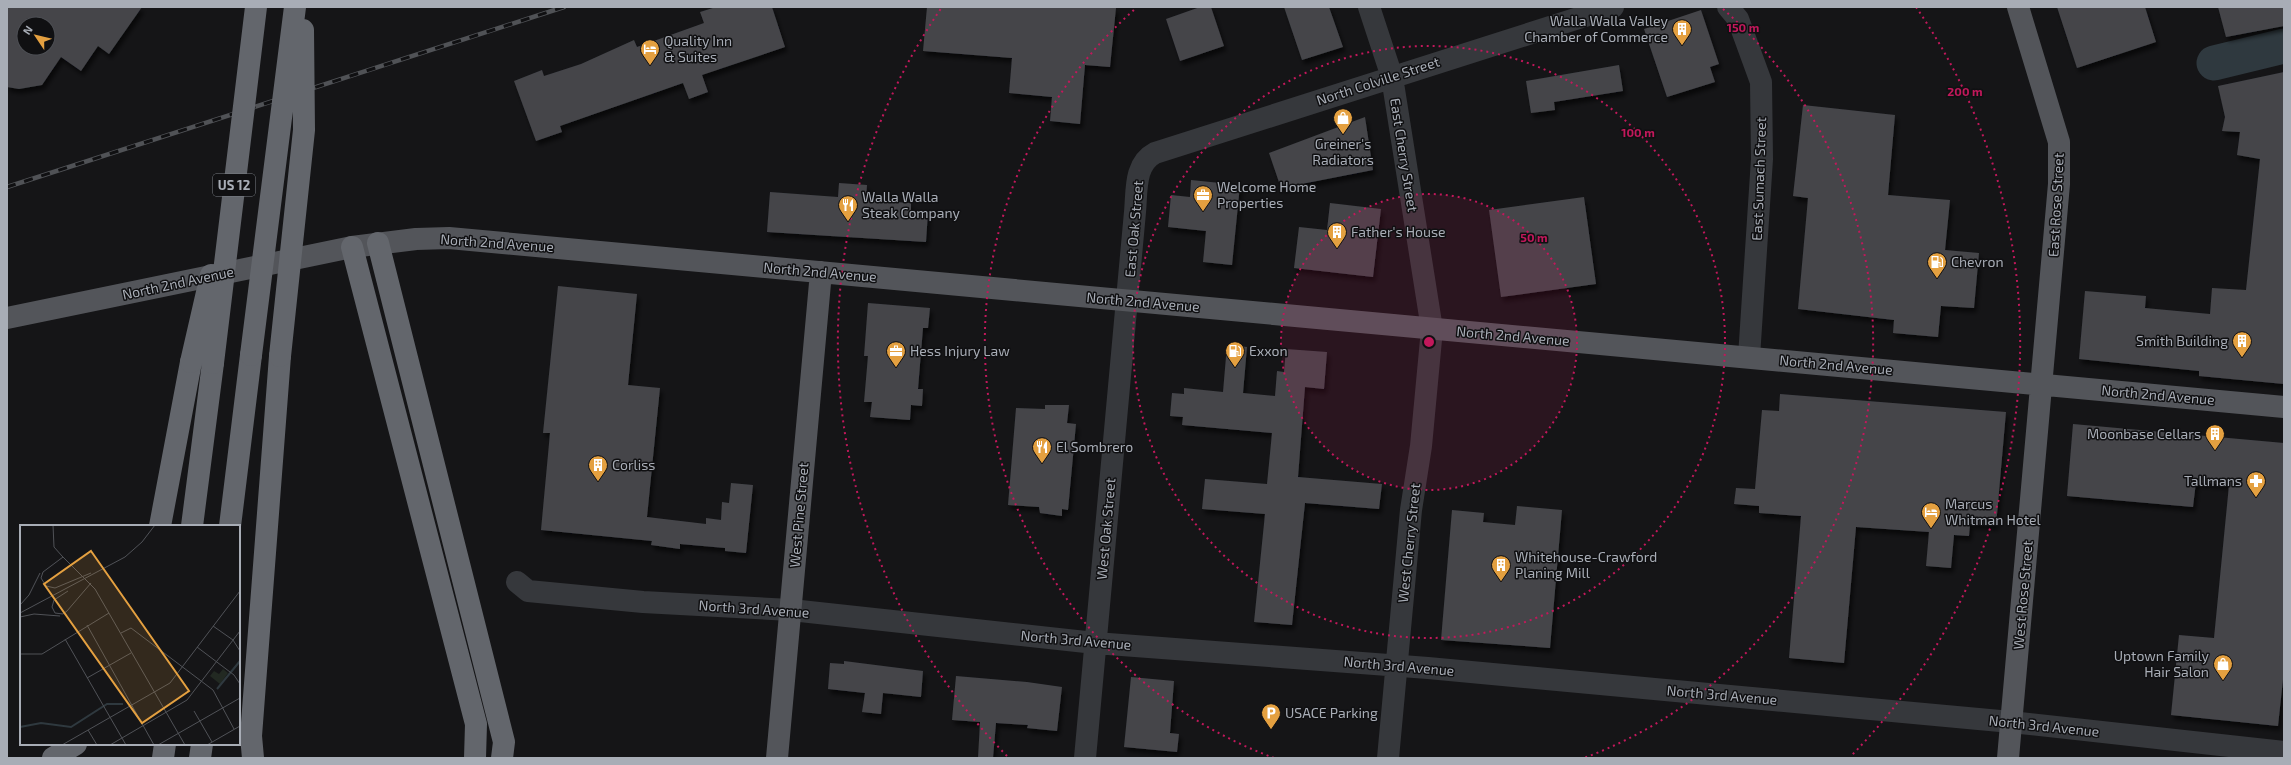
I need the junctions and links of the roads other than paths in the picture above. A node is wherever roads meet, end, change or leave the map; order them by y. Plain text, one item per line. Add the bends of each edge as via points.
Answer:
1 (256, 7) edge
2 (295, 7) edge
3 (303, 7) edge
4 (1369, 7) edge
5 (1613, 7) edge
6 (1728, 7) edge
7 (2018, 7) edge
8 (1392, 77) junction
9 (1145, 160) joint
10 (237, 167) junction
11 (378, 243) junction
12 (352, 247) junction
13 (821, 272) junction
14 (1127, 301) junction
15 (7, 318) edge
16 (1432, 329) junction
17 (1749, 357) junction
18 (2043, 384) junction
19 (2284, 407) edge
20 (160, 525) edge
21 (192, 525) edge
22 (230, 525) edge
23 (518, 582) dead end
24 (791, 610) junction
25 (1095, 643) junction
26 (1397, 666) junction
27 (2011, 722) junction
28 (74, 745) edge
29 (165, 745) edge
30 (202, 745) edge
31 (2284, 752) edge
32 (53, 758) edge
33 (163, 758) edge
34 (200, 758) edge
35 (252, 758) edge
36 (475, 758) edge
37 (502, 758) edge
38 (777, 758) edge
39 (1084, 758) edge
40 (1388, 758) edge
41 (2008, 758) edge

1 - 10 highway, US 12, bridge
2 - 22 highway, US 12, bridge
3 - 35 highway, bridge via 304,130 280,356 251,736
4 - 8 street, East Cherry Street
5 - 8 street, North Colville Street
6 - 17 street, East Sumach Street via 1738,19 1761,82 1762,159
7 - 18 main road, East Rose Street via 2059,142 2059,184
8 - 9 street, North Colville Street via 1155,153
8 - 16 street, East Cherry Street
9 - 14 street, East Oak Street via 1139,173
10 - 20 highway, bridge via 191,362
10 - 21 highway, US 12, bridge
11 - 12 main road, North 2nd Avenue
11 - 13 main road, North 2nd Avenue via 416,239 470,240
11 - 37 highway via 504,742
12 - 15 main road, North 2nd Avenue
12 - 36 highway via 476,724
13 - 14 main road, North 2nd Avenue
13 - 24 main road, West Pine Street
14 - 16 main road, North 2nd Avenue
14 - 25 street, West Oak Street
16 - 17 main road, North 2nd Avenue
16 - 26 street, West Cherry Street via 1421,446 1410,517
17 - 18 main road, North 2nd Avenue
18 - 19 main road, North 2nd Avenue
18 - 27 main road, West Rose Street
23 - 24 street, North 3rd Avenue via 528,591 643,602
24 - 25 street, North 3rd Avenue
24 - 38 main road, West Pine Street
25 - 26 street, North 3rd Avenue
25 - 39 street, West Oak Street
26 - 27 street, North 3rd Avenue
26 - 40 street, West Cherry Street
27 - 31 street, North 3rd Avenue
27 - 41 main road, West Rose Street
28 - 32 highway
29 - 33 highway
30 - 34 highway

